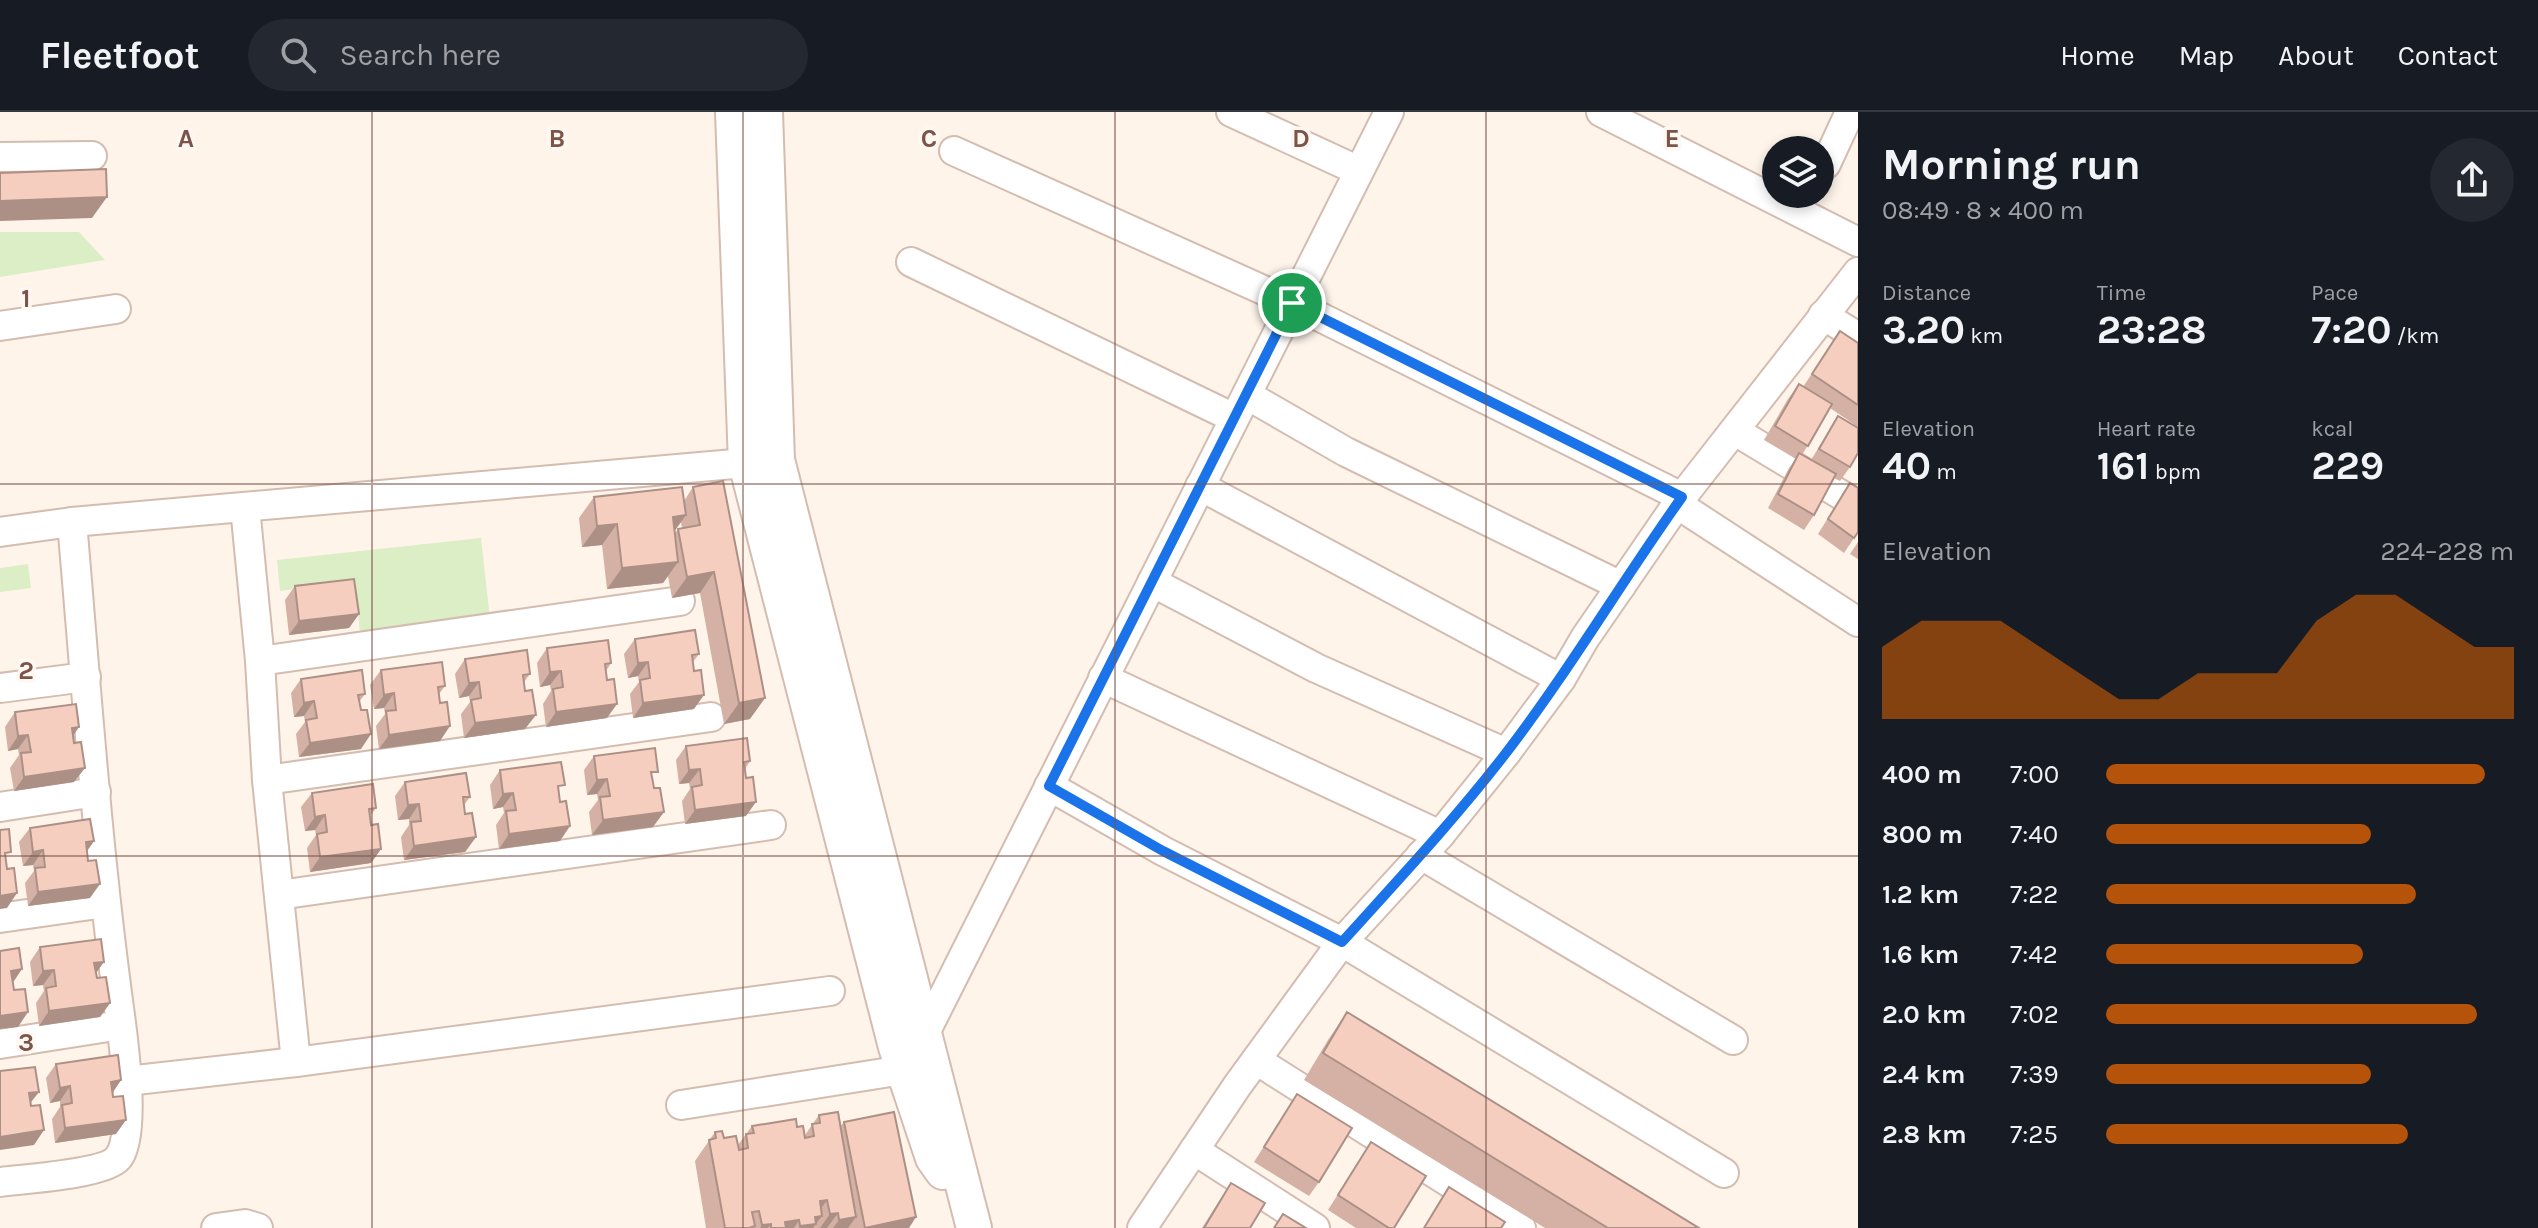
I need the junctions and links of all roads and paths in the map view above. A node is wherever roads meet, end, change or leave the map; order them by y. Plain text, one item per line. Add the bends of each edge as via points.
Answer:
1 (733, 112) edge
2 (765, 112) edge
3 (1231, 112) edge
4 (1389, 112) edge
5 (1601, 112) edge
6 (1850, 112) edge
7 (1834, 147) edge
8 (954, 151) dead end
9 (92, 156) dead end
10 (0, 157) edge
11 (1359, 171) junction
12 (1858, 242) edge
13 (911, 262) dead end
14 (1858, 272) edge
15 (1292, 303) junction
16 (116, 309) dead end
17 (1823, 315) junction
18 (0, 326) edge
19 (1858, 337) edge
20 (1240, 407) junction
21 (1735, 431) junction
22 (761, 462) junction
23 (1200, 486) junction
24 (1680, 500) junction
25 (1858, 505) edge
26 (245, 507) junction
27 (72, 522) junction
28 (0, 532) edge
29 (1152, 582) junction
30 (1621, 586) junction
31 (680, 601) dead end
32 (1858, 622) edge
33 (260, 661) junction
34 (86, 677) junction
35 (1103, 678) junction
36 (1561, 679) junction
37 (0, 688) edge
38 (711, 717) dead end
39 (1506, 753) junction
40 (267, 780) junction
41 (1049, 786) junction
42 (96, 792) junction
43 (0, 807) edge
44 (771, 825) dead end
45 (1430, 845) junction
46 (279, 895) junction
47 (105, 903) junction
48 (0, 918) edge
49 (1342, 942) junction
50 (830, 991) dead end
51 (121, 1025) junction
52 (925, 1033) junction
53 (1733, 1040) dead end
54 (0, 1044) edge
55 (1256, 1060) junction
56 (296, 1062) junction
57 (903, 1070) junction
58 (127, 1081) junction
59 (681, 1105) dead end
60 (1194, 1150) junction
61 (1724, 1173) dead end
62 (0, 1182) edge
63 (970, 1217) edge
64 (216, 1228) edge
65 (258, 1228) edge
66 (1142, 1228) edge
67 (1315, 1228) edge
68 (1521, 1228) edge

1 - 22 street
2 - 22 street
3 - 11 street
4 - 11 street
5 - 12 street
6 - 7 street
8 - 15 street
9 - 10 street
11 - 15 street
13 - 20 street
14 - 17 street
15 - 20 street
15 - 24 street
16 - 18 street
17 - 19 street
17 - 21 street
20 - 23 street
20 - 30 street via 1346,452
21 - 24 street
21 - 25 street
22 - 26 street
22 - 52 street
22 - 57 street
23 - 29 street
23 - 36 street
24 - 30 street
24 - 32 street
26 - 27 street
26 - 33 street
27 - 28 street
27 - 34 street
29 - 35 street
29 - 39 street via 1316,668
30 - 36 street
31 - 33 street
33 - 40 street
34 - 37 street
34 - 42 street
35 - 41 street
35 - 45 street
36 - 39 street
38 - 40 street
39 - 45 street
40 - 46 street
41 - 49 street
41 - 52 street
42 - 43 street
42 - 47 street
44 - 46 street
45 - 49 street
45 - 53 street
46 - 56 street
47 - 48 street
47 - 51 street
49 - 55 street
49 - 61 street
50 - 56 street
51 - 54 street
51 - 58 street
52 - 63 street
55 - 60 street
55 - 68 street
56 - 58 street
57 - 59 street
57 - 63 street via 933,1158
58 - 62 street via 125,1142 118,1159 79,1172
60 - 66 street
60 - 67 street
64 - 65 street

